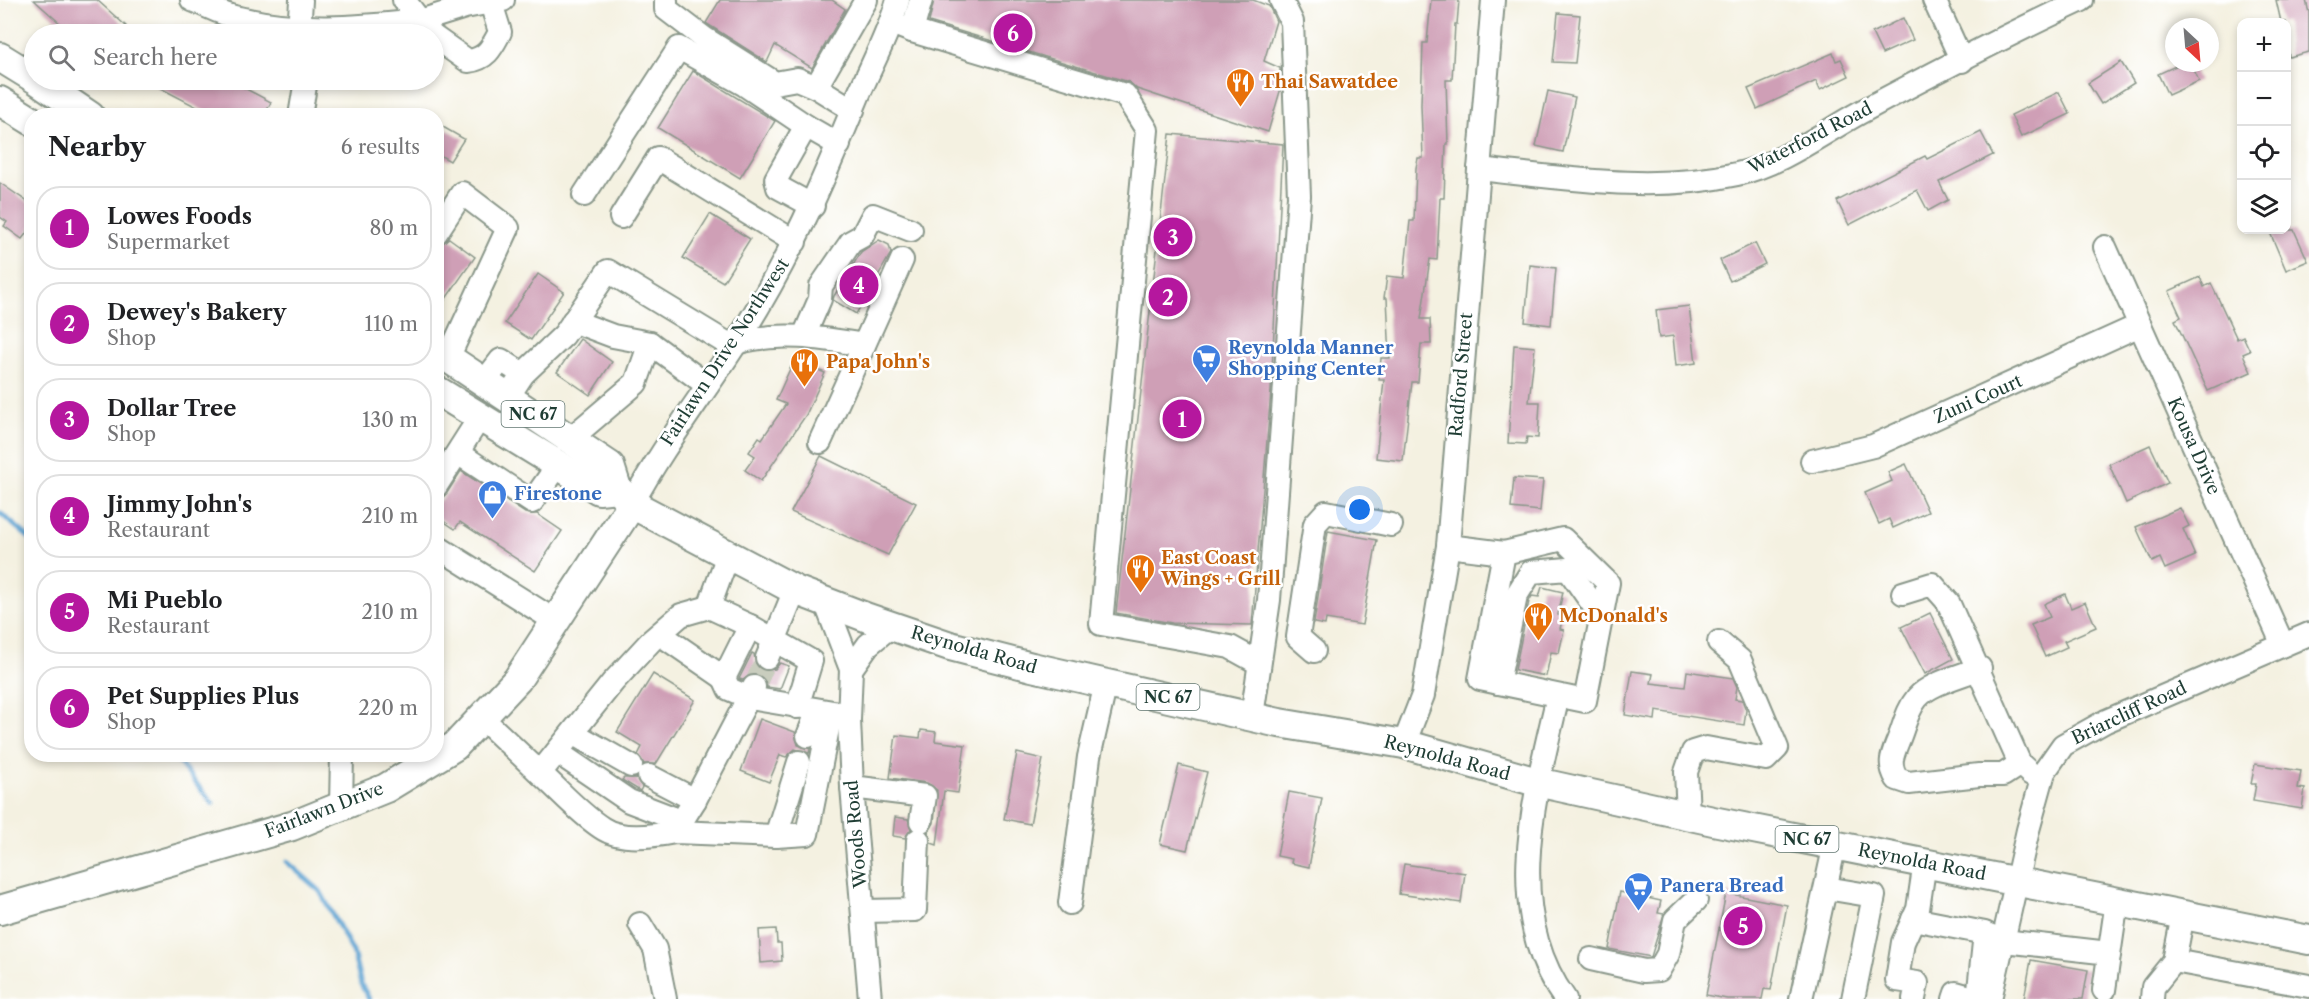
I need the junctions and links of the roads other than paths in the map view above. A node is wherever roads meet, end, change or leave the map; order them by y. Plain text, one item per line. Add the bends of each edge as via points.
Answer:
1 (192, 0) edge
2 (301, 0) edge
3 (404, 0) edge
4 (666, 0) edge
5 (867, 0) edge
6 (921, 0) edge
7 (1281, 0) edge
8 (1493, 0) edge
9 (1934, 0) edge
10 (2082, 0) edge
11 (497, 2) edge
12 (899, 16) edge
13 (266, 24) edge
14 (299, 24) edge
15 (423, 24) edge
16 (439, 24) edge
17 (444, 43) edge
18 (0, 57) edge
19 (1962, 61) junction
20 (24, 72) edge
21 (816, 87) junction
22 (52, 90) edge
23 (304, 90) edge
24 (0, 100) edge
25 (78, 108) edge
26 (301, 108) edge
27 (853, 110) junction
28 (24, 116) edge
29 (806, 126) junction
30 (839, 145) junction
31 (1479, 169) junction
32 (584, 195) dead end
33 (813, 206) junction
34 (621, 217) dead end
35 (444, 221) edge
36 (912, 230) dead end
37 (795, 242) junction
38 (2105, 247) dead end
39 (902, 260) dead end
40 (573, 321) junction
41 (2140, 325) junction
42 (804, 336) junction
43 (650, 343) junction
44 (735, 345) junction
45 (864, 345) junction
46 (444, 350) edge
47 (444, 355) edge
48 (484, 382) junction
49 (707, 385) junction
50 (516, 386) junction
51 (444, 399) edge
52 (480, 417) junction
53 (570, 439) junction
54 (820, 442) dead end
55 (458, 453) junction
56 (1812, 461) dead end
57 (558, 465) junction
58 (444, 474) edge
59 (625, 496) junction
60 (1391, 525) dead end
61 (1448, 546) junction
62 (444, 551) edge
63 (1504, 553) junction
64 (728, 555) junction
65 (795, 590) junction
66 (1903, 593) dead end
67 (825, 601) junction
68 (709, 607) junction
69 (1601, 616) junction
70 (557, 622) junction
71 (750, 626) junction
72 (891, 626) junction
73 (660, 634) junction
74 (2309, 634) edge
75 (1719, 642) dead end
76 (1306, 644) dead end
77 (2283, 645) junction
78 (771, 649) junction
79 (1259, 663) junction
80 (851, 669) junction
81 (1980, 669) junction
82 (724, 678) junction
83 (1106, 683) junction
84 (1498, 683) junction
85 (752, 693) junction
86 (1557, 696) junction
87 (824, 711) junction
88 (1252, 716) junction
89 (482, 718) junction
90 (573, 733) junction
91 (808, 736) dead end
92 (1404, 744) junction
93 (557, 752) junction
94 (444, 753) edge
95 (342, 762) edge
96 (429, 762) edge
97 (799, 762) dead end
98 (2020, 764) junction
99 (540, 772) junction
100 (1538, 782) junction
101 (2041, 783) junction
102 (852, 788) junction
103 (694, 800) junction
104 (341, 806) junction
105 (1688, 815) junction
106 (678, 826) junction
107 (776, 836) junction
108 (1834, 844) junction
109 (1925, 862) junction
110 (2016, 881) junction
111 (1826, 888) junction
112 (1696, 900) dead end
113 (2117, 901) junction
114 (1070, 903) dead end
115 (0, 910) edge
116 (863, 911) junction
117 (2183, 915) junction
118 (1913, 919) junction
119 (640, 924) dead end
120 (1994, 937) junction
121 (2309, 940) edge
122 (2109, 953) junction
123 (1591, 959) dead end
124 (2174, 961) junction
125 (2309, 986) edge
126 (2104, 990) dead end
127 (1915, 991) edge
128 (665, 999) edge
129 (870, 999) edge
130 (1565, 999) edge
131 (1801, 999) edge
132 (1853, 999) edge
133 (1954, 999) edge
134 (1978, 999) edge
135 (1990, 999) edge
136 (2152, 999) edge

1 - 13 street
2 - 14 street
3 - 15 street
4 - 21 street via 666,9 775,84 797,79
5 - 12 street
5 - 21 street
6 - 12 street, Fairlawn Drive Northwest
7 - 79 street via 1292,22 1299,196 1269,600
8 - 31 street, Radford Street
9 - 19 street
10 - 19 street, Waterford Road
11 - 16 street via 465,7
11 - 17 street via 500,32 490,52 468,61
12 - 27 street, Fairlawn Drive Northwest
12 - 79 street via 1125,95 1147,130 1101,624 1230,646
18 - 20 main road
19 - 31 street, Waterford Road via 1780,157 1739,174 1664,185
21 - 27 street
22 - 25 main road
23 - 26 street
24 - 28 main road
27 - 30 street, Fairlawn Drive Northwest
29 - 30 street
29 - 32 street via 745,85 679,48
29 - 33 street via 776,179 778,187
30 - 33 street, Fairlawn Drive Northwest
31 - 61 street, Radford Street
33 - 37 street, Fairlawn Drive Northwest
34 - 37 street via 658,158
35 - 46 street via 462,193 508,228
36 - 42 street via 873,215 862,236 851,242 821,286 820,299
37 - 44 street, Fairlawn Drive Northwest
38 - 41 street, Kousa Drive
39 - 45 street
40 - 43 street via 612,336
40 - 44 street via 608,271
40 - 50 street
41 - 56 street, Zuni Court via 1873,446
41 - 77 street, Kousa Drive
42 - 44 street via 760,336
42 - 45 street
43 - 49 street
43 - 53 street via 636,383
44 - 49 street, Fairlawn Drive Northwest
45 - 54 street
47 - 48 main road, NC 67
48 - 50 main road, NC 67
48 - 50 street via 501,360
49 - 59 street, Fairlawn Drive Northwest via 650,470
50 - 53 main road, NC 67
51 - 52 main road, Reynolda Road / NC 67
52 - 55 street
52 - 57 main road, Reynolda Road / NC 67
53 - 59 main road, NC 67 via 610,466
55 - 57 street via 532,502
55 - 58 street
57 - 59 main road, Reynolda Road / NC 67 via 599,490
59 - 64 main road, Reynolda Road / NC 67
59 - 70 main road, Fairlawn Drive
60 - 76 street via 1326,512 1315,524
61 - 63 street
61 - 92 street, Radford Street via 1423,695
62 - 70 street
63 - 69 street via 1563,539 1608,583
63 - 84 street via 1480,679
64 - 65 main road, Reynolda Road / NC 67
64 - 68 street
65 - 67 main road, Reynolda Road / NC 67
65 - 78 street
66 - 81 street via 1932,584 1948,602
67 - 72 main road, Reynolda Road / NC 67
67 - 80 street, Woods Road
68 - 71 street
68 - 73 street via 681,615
69 - 84 street via 1568,569 1532,572 1516,596
69 - 86 street via 1585,701
70 - 89 main road, Fairlawn Drive via 516,680
71 - 78 street
71 - 82 street
72 - 80 street via 868,645
72 - 83 main road, Reynolda Road / NC 67 via 950,646
73 - 82 street
73 - 90 street via 613,682
74 - 77 street, Briarcliff Road
75 - 105 street via 1740,660 1777,748 1766,759 1706,748 1693,752 1686,772
77 - 101 street, Briarcliff Road via 2081,733 2062,745
78 - 87 street via 811,661
79 - 88 street
80 - 87 street, Woods Road
81 - 98 street
81 - 98 street via 1918,697 1890,760 1891,770 1897,779 1909,783 2003,776
82 - 85 street via 729,689
83 - 88 main road, Reynolda Road / NC 67
83 - 114 street via 1089,756
84 - 86 street
85 - 87 street
85 - 103 street
86 - 100 street
87 - 91 street
87 - 102 street, Woods Road
87 - 107 street via 807,834
88 - 92 main road, Reynolda Road / NC 67
89 - 94 main road, Fairlawn Drive
89 - 99 street
90 - 93 street
90 - 103 street
92 - 100 main road, Reynolda Road / NC 67
93 - 99 street
93 - 106 street via 629,801
95 - 104 street
96 - 104 main road, Fairlawn Drive via 386,788
97 - 107 street
98 - 101 street
99 - 106 street via 603,829 620,835 660,835
100 - 105 main road, Reynolda Road / NC 67
100 - 130 street via 1528,856 1528,906 1541,958
101 - 110 street, Briarcliff Road
102 - 116 street, Woods Road
102 - 116 street via 925,796 919,830 915,910
103 - 106 street
104 - 115 main road, Fairlawn Drive via 292,826
105 - 108 main road, Reynolda Road / NC 67
106 - 107 street
108 - 109 main road, Reynolda Road / NC 67
108 - 111 street
109 - 110 main road, Reynolda Road / NC 67
109 - 118 street
110 - 113 main road, Reynolda Road / NC 67
110 - 120 street, Briarcliff Road
111 - 131 street
111 - 132 street via 1874,896
112 - 123 street via 1675,920 1668,954 1659,970 1644,971
113 - 117 main road, Reynolda Road / NC 67
113 - 122 street
116 - 129 street, Woods Road
117 - 121 main road, Reynolda Road / NC 67
117 - 124 street
118 - 120 street
118 - 127 street via 1903,942 1898,980
119 - 128 street via 655,949
120 - 122 street
120 - 134 street
120 - 135 street, Briarcliff Road
122 - 126 street
124 - 125 street
124 - 136 street via 2154,987
133 - 134 street via 1956,993

